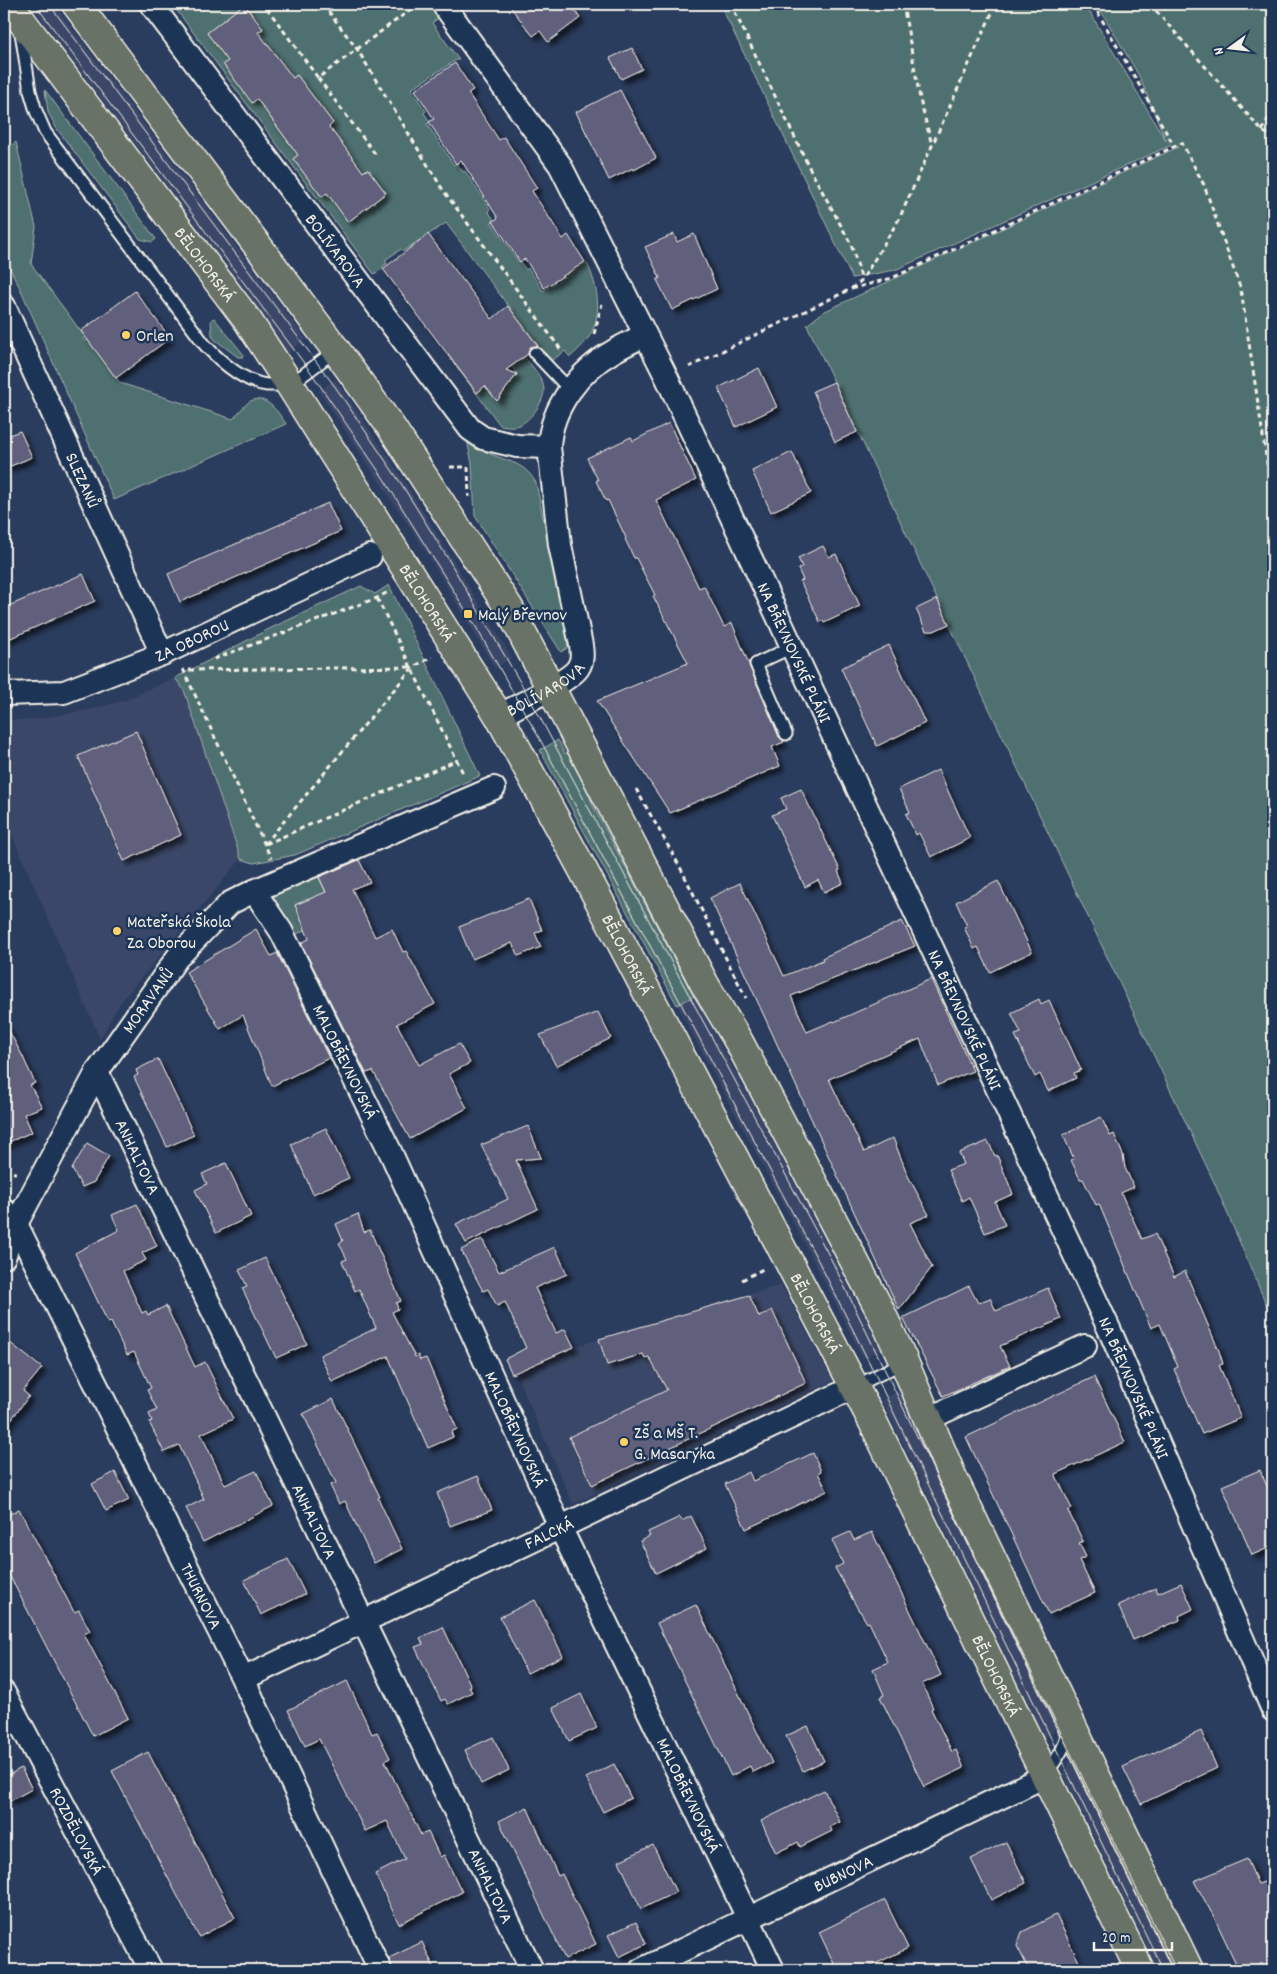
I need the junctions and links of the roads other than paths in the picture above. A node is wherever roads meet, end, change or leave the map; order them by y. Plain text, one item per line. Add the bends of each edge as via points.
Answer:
1 (76, 4) edge
2 (151, 4) edge
3 (443, 4) edge
4 (11, 6) edge
5 (4, 306) edge
6 (645, 335) junction
7 (336, 350) junction
8 (535, 353) dead end
9 (290, 385) junction
10 (570, 390) junction
11 (549, 447) junction
12 (370, 556) dead end
13 (792, 647) junction
14 (162, 654) junction
15 (550, 688) junction
16 (4, 694) edge
17 (499, 716) junction
18 (786, 734) dead end
19 (494, 788) dead end
20 (254, 891) junction
21 (97, 1072) junction
22 (10, 1217) edge
23 (4, 1257) edge
24 (1084, 1346) dead end
25 (904, 1362) junction
26 (854, 1386) junction
27 (928, 1419) junction
28 (560, 1527) junction
29 (363, 1621) junction
30 (243, 1679) junction
31 (4, 1693) edge
32 (1273, 1710) edge
33 (1064, 1711) junction
34 (1045, 1776) junction
35 (748, 1919) junction
36 (151, 1970) edge
37 (380, 1970) edge
38 (532, 1970) edge
39 (641, 1970) edge
40 (773, 1970) edge
41 (1140, 1970) edge
42 (1189, 1970) edge

1 - 7 main road
2 - 11 street, BOLÍVAROVA via 470,429 483,438 517,446
3 - 6 street via 560,165
4 - 9 main road, BĚLOHORSKÁ via 248,321
4 - 9 lane via 22,34 26,74 36,111 55,146 205,346 243,377 258,383
5 - 14 street, SLEZANŮ
6 - 10 street, BOLÍVAROVA via 612,352
6 - 13 street, NA BŘEVNOVSKÉ PLÁNI
7 - 9 lane
7 - 15 main road via 391,427 509,608
8 - 10 lane
9 - 17 main road, BĚLOHORSKÁ
10 - 11 street, BOLÍVAROVA via 553,420
11 - 15 street, BOLÍVAROVA via 560,545 582,655 575,672
12 - 14 street, ZA OBOROU
13 - 18 lane via 756,664
13 - 32 street, NA BŘEVNOVSKÉ PLÁNI via 1110,1331
14 - 16 street, ZA OBOROU via 64,692
15 - 17 street, BOLÍVAROVA
15 - 25 main road via 848,1248
17 - 26 main road, BĚLOHORSKÁ
19 - 20 street, MORAVANŮ
20 - 21 street, MORAVANŮ via 230,903 176,958
20 - 28 street, MALOBŘEVNOVSKÁ via 280,931 394,1159
21 - 22 street, MORAVANŮ
21 - 29 street, ANHALTOVA
22 - 23 street, MORAVANŮ
22 - 30 street, THURNOVA
24 - 27 street
25 - 26 lane
25 - 27 main road
26 - 28 street, FALCKÁ
26 - 34 main road, BĚLOHORSKÁ
27 - 33 main road
28 - 29 street, FALCKÁ
28 - 35 street, MALOBŘEVNOVSKÁ
29 - 30 street, FALCKÁ
29 - 38 street, ANHALTOVA
30 - 37 street, THURNOVA
31 - 36 street, ROZDĚLOVSKÁ
33 - 34 lane via 1068,1731 1066,1742
33 - 42 main road
34 - 35 street, BUBNOVA
34 - 41 main road, BĚLOHORSKÁ
35 - 39 street, BUBNOVA
35 - 40 street, MALOBŘEVNOVSKÁ

